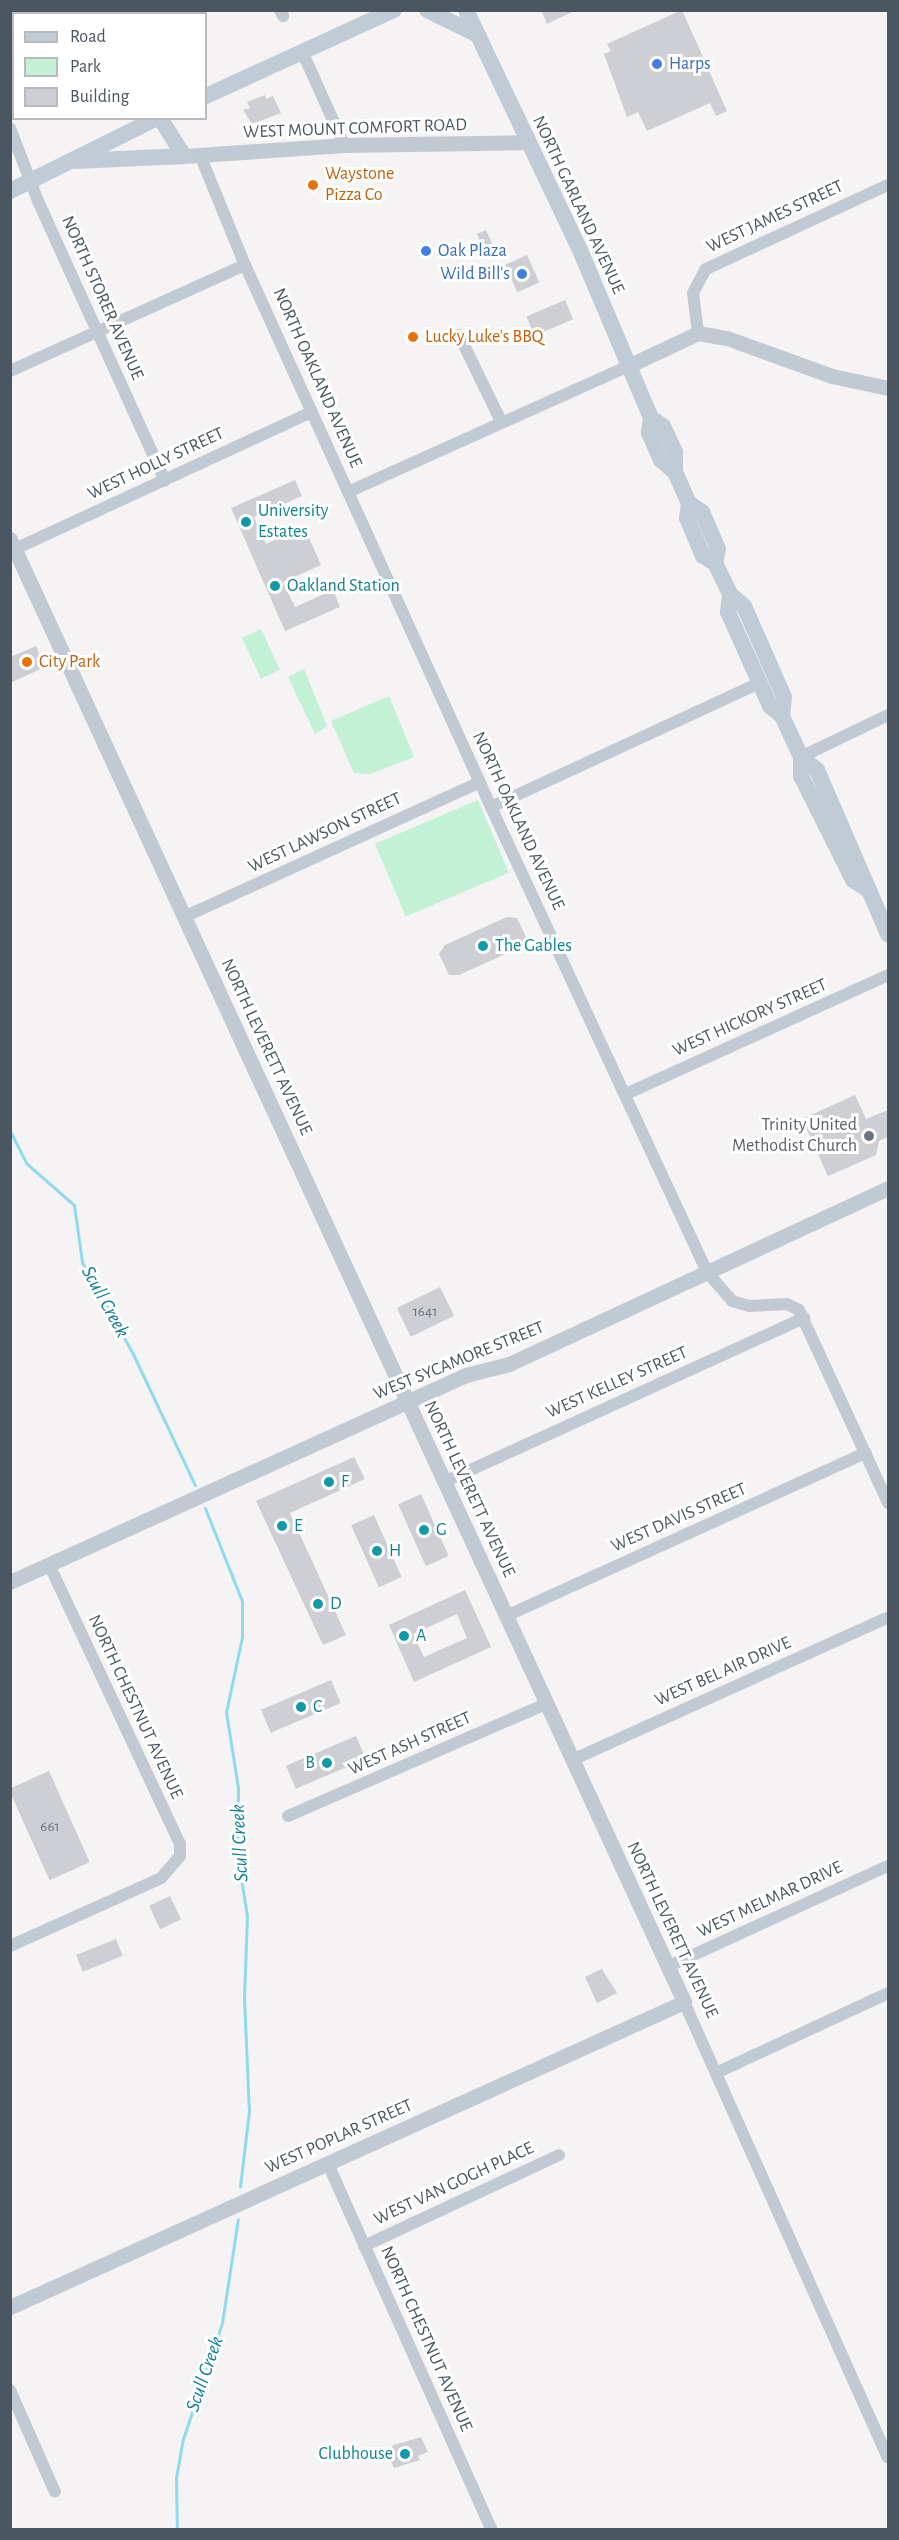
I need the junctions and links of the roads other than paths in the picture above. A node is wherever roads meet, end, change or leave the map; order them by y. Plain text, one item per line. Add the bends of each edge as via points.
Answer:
1 (427, 10) edge
2 (466, 10) edge
3 (393, 11) edge
4 (478, 35) junction
5 (302, 51) junction
6 (207, 96) edge
7 (155, 120) edge
8 (160, 120) edge
9 (10, 128) edge
10 (528, 142) junction
11 (344, 145) junction
12 (192, 156) junction
13 (71, 161) junction
14 (32, 181) junction
15 (888, 185) edge
16 (10, 191) edge
17 (245, 265) junction
18 (98, 331) junction
19 (698, 333) junction
20 (459, 335) dead end
21 (628, 366) junction
22 (10, 370) edge
23 (888, 388) edge
24 (312, 412) junction
25 (501, 421) junction
26 (165, 481) junction
27 (348, 492) junction
28 (13, 544) edge
29 (730, 594) junction
30 (759, 683) junction
31 (888, 715) edge
32 (782, 716) junction
33 (801, 757) junction
34 (480, 782) junction
35 (491, 807) junction
36 (184, 917) junction
37 (887, 929) edge
38 (888, 975) edge
39 (626, 1094) junction
40 (888, 1188) edge
41 (707, 1272) junction
42 (804, 1318) junction
43 (407, 1402) junction
44 (866, 1453) junction
45 (444, 1482) junction
46 (888, 1503) edge
47 (49, 1564) junction
48 (10, 1582) edge
49 (506, 1616) junction
50 (888, 1617) edge
51 (546, 1704) junction
52 (572, 1760) junction
53 (288, 1816) dead end
54 (888, 1866) edge
55 (10, 1946) edge
56 (667, 1967) junction
57 (888, 1993) edge
58 (684, 2002) junction
59 (716, 2073) junction
60 (559, 2155) dead end
61 (328, 2164) junction
62 (364, 2246) junction
63 (10, 2307) edge
64 (10, 2390) edge
65 (888, 2457) edge
66 (55, 2492) dead end
67 (492, 2529) edge

1 - 4 main road
2 - 4 main road, NORTH GARLAND AVENUE
3 - 5 main road
4 - 10 main road, NORTH GARLAND AVENUE
5 - 6 main road
5 - 11 street
7 - 13 main road
8 - 12 main road via 170,141
9 - 14 street, NORTH STORER AVENUE
10 - 11 street, WEST MOUNT COMFORT ROAD
10 - 21 main road, NORTH GARLAND AVENUE
11 - 12 street, WEST MOUNT COMFORT ROAD
12 - 13 main road
12 - 17 street, NORTH OAKLAND AVENUE
13 - 14 main road
14 - 16 main road
14 - 18 street, NORTH STORER AVENUE
15 - 19 street, WEST JAMES STREET via 706,269 693,293
17 - 18 street
17 - 24 street, NORTH OAKLAND AVENUE
18 - 22 street
18 - 26 street, NORTH STORER AVENUE
19 - 21 street
19 - 23 street via 727,339 832,376
20 - 25 street
21 - 25 street
21 - 29 main road, NORTH GARLAND AVENUE via 651,418 649,433 661,460 675,472 689,503 702,512 718,549 715,563
24 - 26 street, WEST HOLLY STREET
24 - 27 street, NORTH OAKLAND AVENUE
25 - 27 street
26 - 28 street, WEST HOLLY STREET
27 - 34 street, NORTH OAKLAND AVENUE
28 - 36 street, NORTH LEVERETT AVENUE
29 - 30 main road, NORTH GARLAND AVENUE via 728,612
29 - 32 main road, NORTH GARLAND AVENUE via 744,606 784,697
30 - 32 main road, NORTH GARLAND AVENUE via 770,706
30 - 35 street
31 - 33 street
32 - 33 main road, NORTH GARLAND AVENUE
33 - 37 main road, NORTH GARLAND AVENUE via 817,770 866,873 867,889
34 - 35 street, NORTH OAKLAND AVENUE
34 - 36 street, WEST LAWSON STREET
35 - 39 street, NORTH OAKLAND AVENUE
36 - 43 street, NORTH LEVERETT AVENUE
38 - 39 street, WEST HICKORY STREET
39 - 41 street, NORTH OAKLAND AVENUE
40 - 41 street, WEST SYCAMORE STREET
41 - 42 street, NORTH OAKLAND AVENUE via 732,1301 749,1306 787,1304
41 - 43 street, WEST SYCAMORE STREET via 509,1364 466,1375
42 - 44 street
42 - 45 street, WEST KELLEY STREET
43 - 45 street, NORTH LEVERETT AVENUE
43 - 47 street, WEST SYCAMORE STREET
44 - 46 street
44 - 49 street, WEST DAVIS STREET
45 - 49 street, NORTH LEVERETT AVENUE
47 - 48 street, WEST SYCAMORE STREET
47 - 55 street, NORTH CHESTNUT AVENUE via 180,1844 175,1866 160,1878
49 - 51 street, NORTH LEVERETT AVENUE
50 - 52 street, WEST BEL AIR DRIVE
51 - 52 street, NORTH LEVERETT AVENUE
51 - 53 street, WEST ASH STREET
52 - 56 street, NORTH LEVERETT AVENUE
54 - 56 street, WEST MELMAR DRIVE
56 - 58 street, NORTH LEVERETT AVENUE
57 - 59 street
58 - 59 street, NORTH LEVERETT AVENUE
58 - 61 street, WEST POPLAR STREET
59 - 65 street, NORTH LEVERETT AVENUE
60 - 62 street, WEST VAN GOGH PLACE
61 - 62 street, NORTH CHESTNUT AVENUE
61 - 63 street, WEST POPLAR STREET
62 - 67 street, NORTH CHESTNUT AVENUE
64 - 66 street

